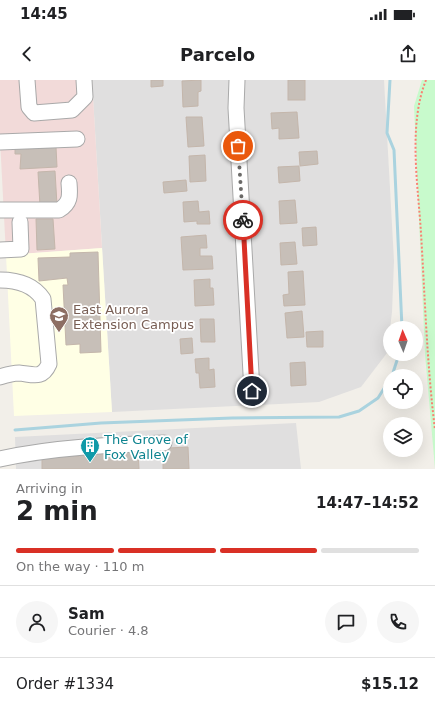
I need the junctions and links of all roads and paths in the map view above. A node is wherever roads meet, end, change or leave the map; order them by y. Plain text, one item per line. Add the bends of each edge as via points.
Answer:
1 (27, 80) edge
2 (84, 80) edge
3 (237, 80) edge
4 (426, 80) edge
5 (77, 139) dead end
6 (0, 142) edge
7 (70, 183) dead end
8 (0, 210) edge
9 (20, 222) dead end
10 (0, 250) edge
11 (0, 280) edge
12 (0, 377) edge
13 (252, 391) dead end
14 (435, 430) edge
15 (164, 443) dead end
16 (0, 459) edge

1 - 2 street via 29,107 34,113 72,110 85,97
3 - 13 street via 236,108
4 - 14 path via 417,109 416,150 429,383
5 - 6 street
7 - 8 street via 70,200 59,210
9 - 10 street via 21,249
11 - 12 street via 30,286 43,299 49,364 45,372 40,374 18,373
15 - 16 street via 67,448

